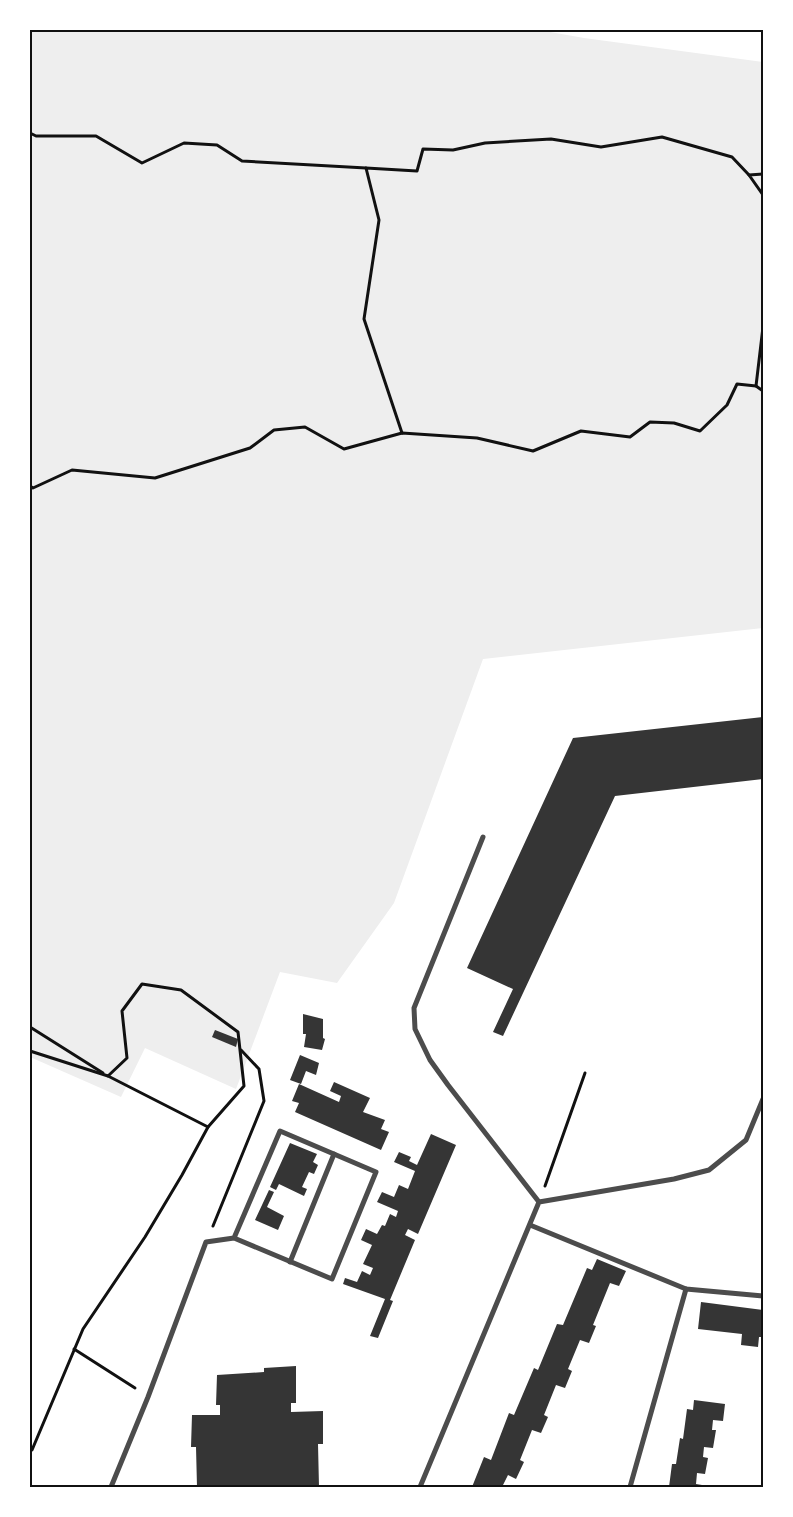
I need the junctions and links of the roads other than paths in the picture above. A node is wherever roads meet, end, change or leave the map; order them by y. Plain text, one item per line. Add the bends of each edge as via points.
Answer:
1 (483, 837) dead end
2 (763, 1099) edge
3 (334, 1154) junction
4 (539, 1202) junction
5 (530, 1225) junction
6 (234, 1238) junction
7 (290, 1262) junction
8 (686, 1289) junction
9 (763, 1296) edge
10 (112, 1487) edge
11 (420, 1487) edge
12 (630, 1487) edge

1 - 4 street via 414,1008 415,1029 430,1060 448,1086
2 - 4 street via 746,1140 708,1170 674,1179
3 - 6 street via 280,1131
3 - 7 street
3 - 7 street via 376,1172 332,1279
4 - 5 street
5 - 8 street
5 - 11 street
6 - 7 street
6 - 10 street via 206,1242
8 - 9 street
8 - 12 street

